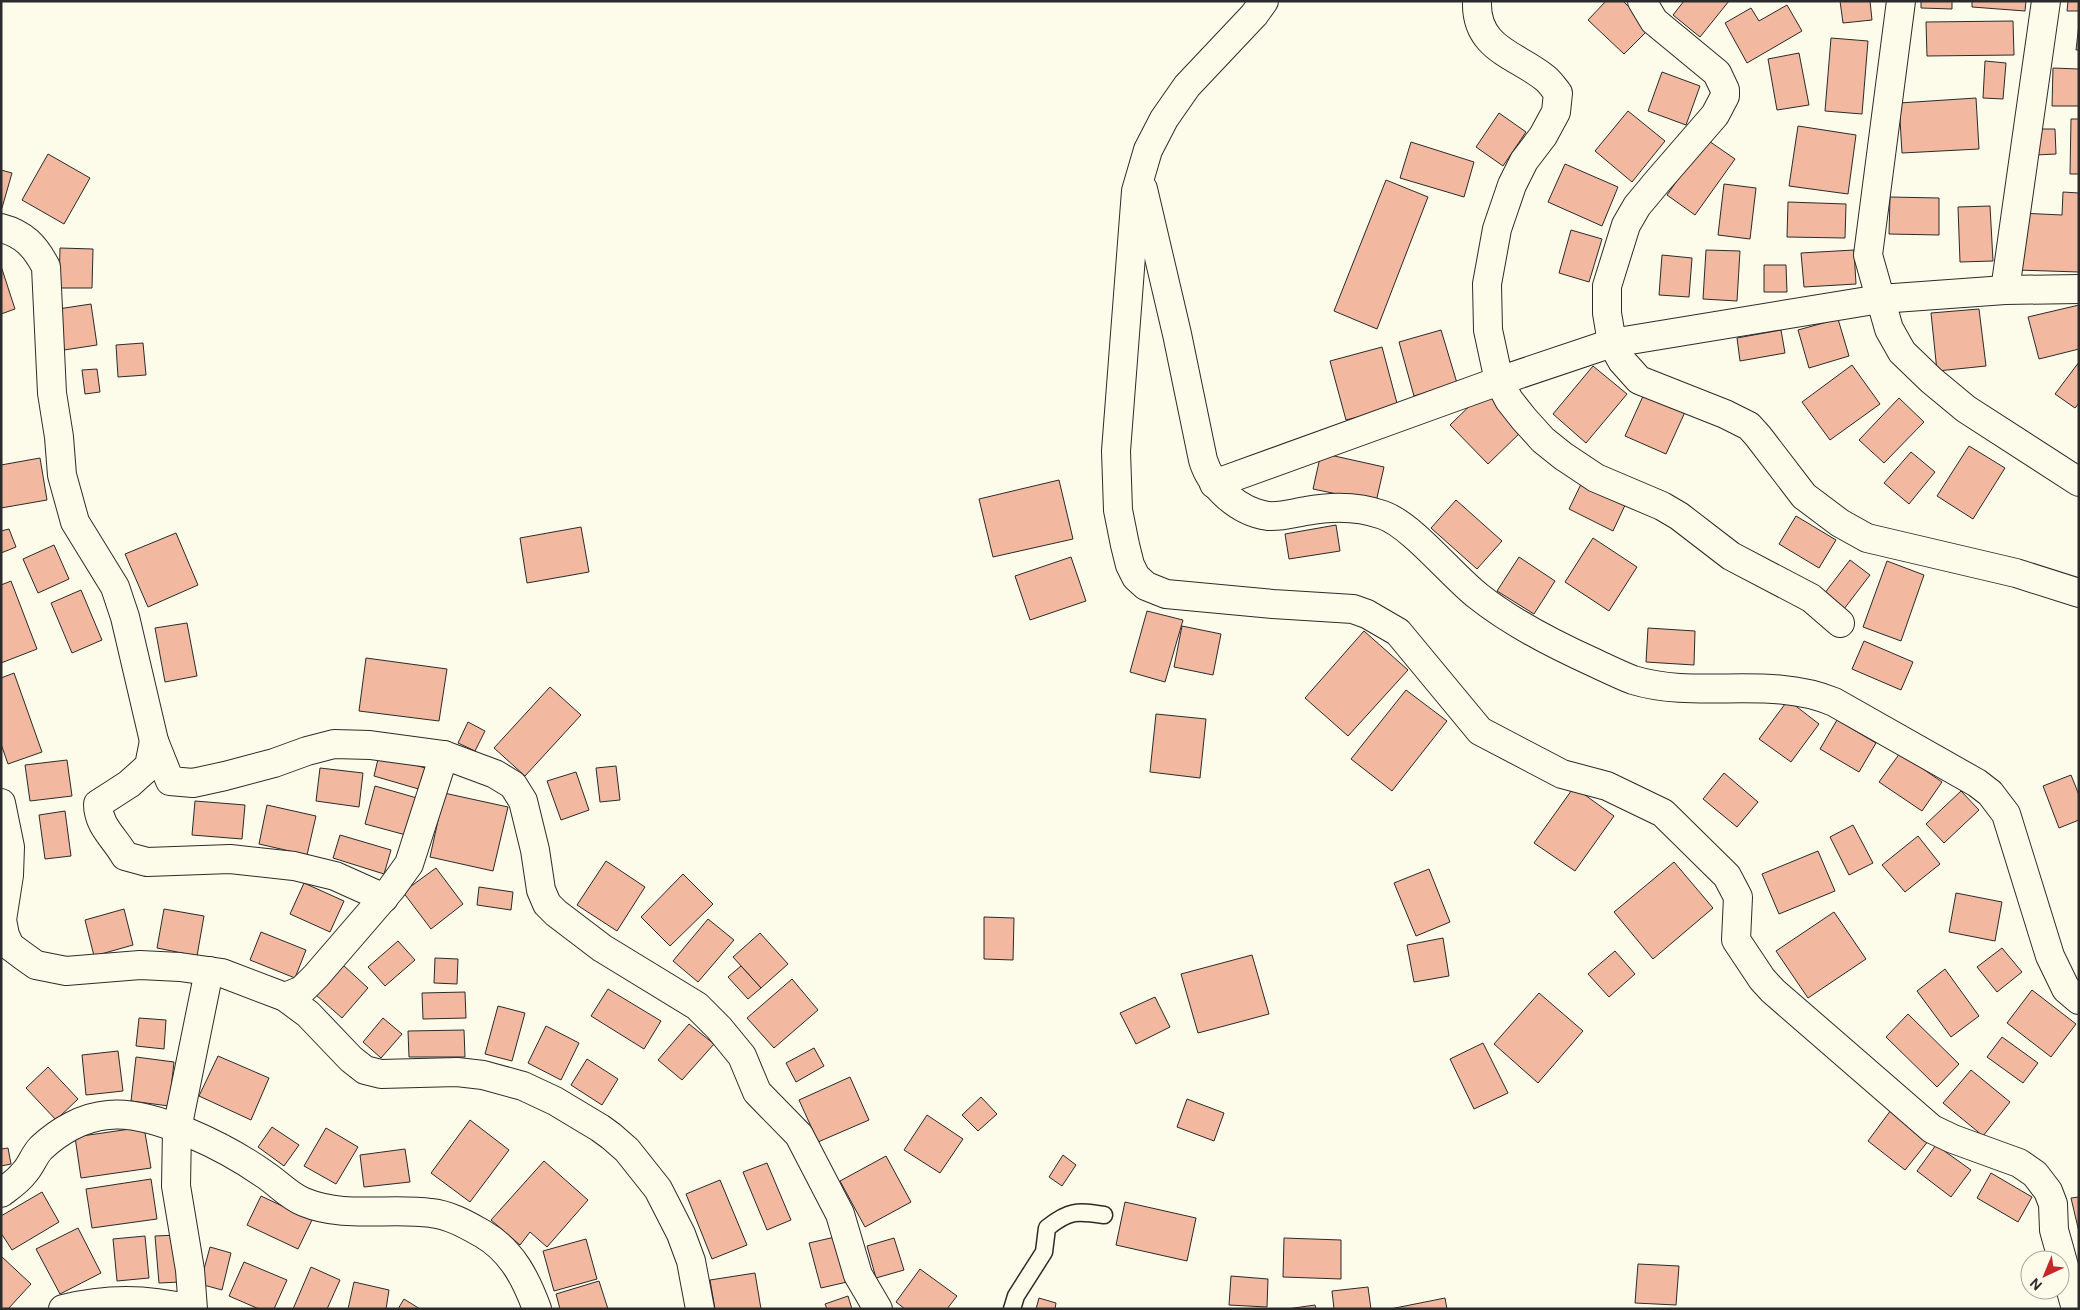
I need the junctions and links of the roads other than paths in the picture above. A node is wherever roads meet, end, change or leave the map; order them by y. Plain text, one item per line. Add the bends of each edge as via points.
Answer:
1 (1264, 1) edge
2 (1477, 1) edge
3 (1642, 1) edge
4 (1900, 1) edge
5 (2046, 1) edge
6 (1140, 177) junction
7 (1, 228) edge
8 (2079, 289) edge
9 (2005, 290) junction
10 (1880, 299) junction
11 (1612, 343) junction
12 (1499, 381) junction
13 (2079, 482) edge
14 (1214, 484) junction
15 (2079, 593) edge
16 (1840, 623) dead end
17 (154, 741) junction
18 (444, 755) junction
19 (1, 803) edge
20 (384, 898) junction
21 (209, 971) junction
22 (285, 997) junction
23 (2079, 1000) edge
24 (177, 1129) junction
25 (1, 1193) edge
26 (1104, 1215) dead end
27 (63, 1308) edge
28 (191, 1309) edge
29 (537, 1309) edge
30 (700, 1309) edge
31 (878, 1309) edge
32 (1012, 1309) edge
33 (2076, 1309) edge

1 - 6 street via 1187,86 1152,142
2 - 12 street via 1485,34 1502,52 1546,79 1558,93 1556,112 1520,169 1497,229 1487,284 1488,330
3 - 11 street via 1654,21 1718,73 1726,90 1715,115 1656,182 1626,225 1607,286
4 - 10 street via 1868,255
5 - 9 street
6 - 14 street via 1203,460
6 - 33 street via 1132,224 1116,452 1118,510 1130,566 1136,577 1166,594 1354,609 1367,614 1398,632 1480,731 1562,774 1606,786 1663,813 1727,876 1734,887 1738,898 1736,940 1774,991 1932,1128 2019,1163 2035,1174 2053,1204 2054,1230
7 - 17 street via 22,235 37,250 46,267 52,393 62,475 75,522 115,587
8 - 9 street
9 - 10 street
10 - 11 street
10 - 13 street via 1889,329 1902,352 1931,380 1966,409
11 - 12 street
11 - 15 street via 1622,361 1639,380 1749,426 1804,496 1867,538 2016,573
12 - 14 street
12 - 16 street via 1524,419 1563,456 1596,478 1679,516 1731,556 1811,598
14 - 23 street via 1241,505 1267,516 1334,507 1355,508 1386,516 1507,617 1585,659 1656,686 1782,689 1819,695 1977,783 1990,793 2006,814 2050,956 2066,989
17 - 18 street via 170,781 193,783 334,744 370,745
17 - 20 street via 148,766 129,784 98,804 103,826 125,856 147,862 230,858 294,866 335,876
18 - 20 street via 409,864
18 - 31 street via 495,774 513,785 522,801 541,890 547,904 602,948 697,1006 742,1056 757,1092 799,1135 840,1214 858,1275
19 - 21 street via 10,848 2,920 5,935 16,951 36,965 53,970 140,966
20 - 22 street via 302,990
21 - 22 street
21 - 24 street
22 - 30 street via 308,1014 350,1059 365,1070 381,1074 457,1072 504,1079 555,1101 600,1128 627,1150 658,1189 691,1261
24 - 25 street via 154,1120 122,1114 82,1120 41,1149 24,1174
24 - 28 street via 176,1186 190,1270
24 - 29 street via 222,1150 264,1174 286,1192 324,1210 408,1210 456,1219 486,1235 512,1258 526,1279
26 - 32 lane via 1081,1212 1062,1216 1047,1228 1044,1252 1016,1296
27 - 28 street via 96,1301 126,1300

